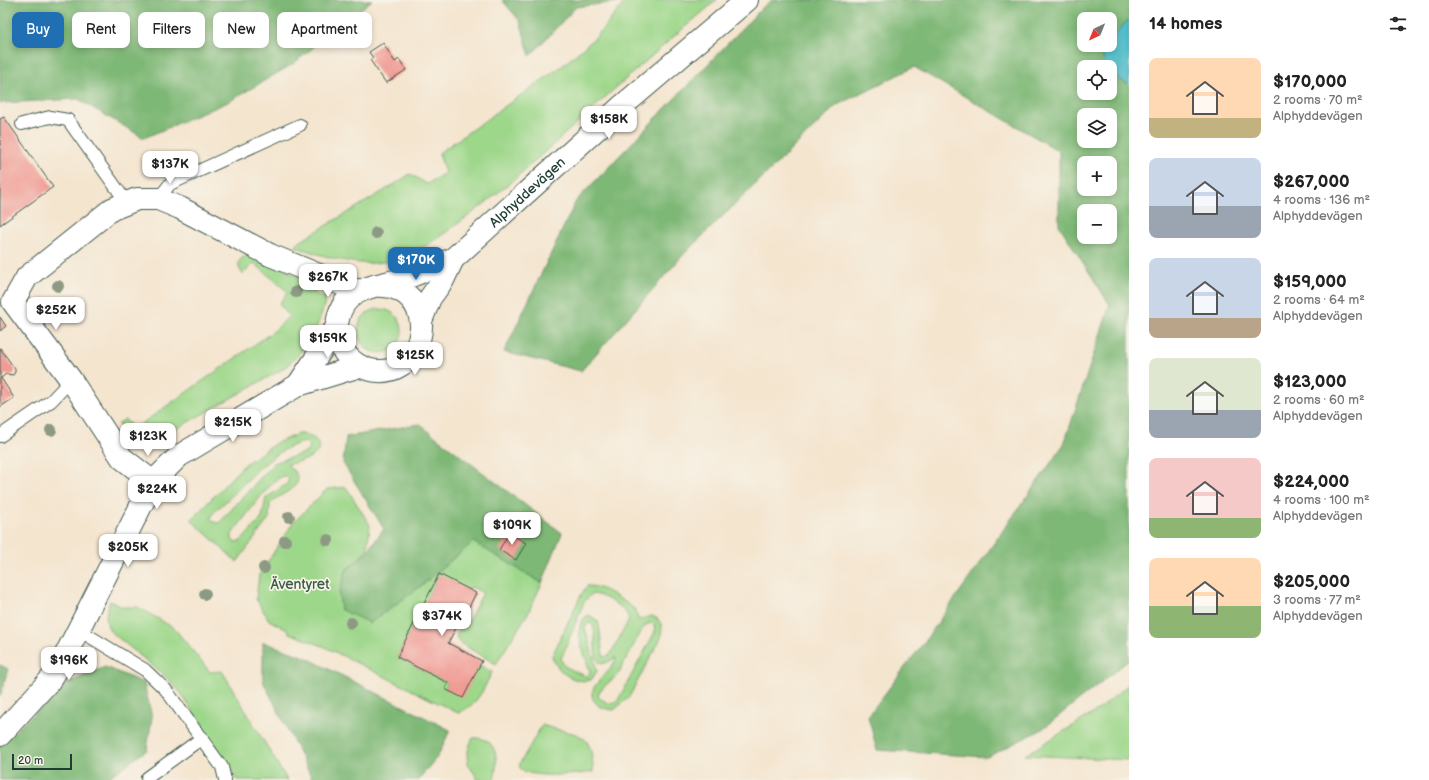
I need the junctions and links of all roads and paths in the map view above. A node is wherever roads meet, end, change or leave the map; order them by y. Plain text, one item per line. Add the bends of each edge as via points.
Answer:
1 (746, 0) edge
2 (22, 124) dead end
3 (300, 125) dead end
4 (158, 199) junction
5 (127, 203) junction
6 (454, 259) junction
7 (367, 288) junction
8 (6, 304) edge
9 (421, 321) junction
10 (336, 328) junction
11 (360, 366) junction
12 (71, 380) junction
13 (298, 384) junction
14 (0, 436) edge
15 (153, 482) junction
16 (78, 630) junction
17 (0, 735) edge
18 (202, 738) junction
19 (147, 778) dead end
20 (225, 780) edge

1 - 6 street, Alphyddevägen via 621,107
2 - 5 lane via 50,117 68,120
3 - 4 lane via 170,184
4 - 5 street via 137,199
4 - 7 street via 201,218 270,255
5 - 8 street via 112,209 27,278
6 - 7 street, Alphyddevägen via 411,276
6 - 9 street, Alphyddevägen via 430,298
7 - 9 street via 391,287 405,294 416,306
7 - 10 street via 347,300 339,313
8 - 12 street
9 - 11 street via 421,337 415,351 404,363 390,370 375,371
10 - 11 street via 342,350 350,360
10 - 13 street
11 - 13 street
12 - 14 lane via 51,401
12 - 15 street via 122,458
13 - 15 street via 179,456
15 - 16 street
16 - 17 street via 51,679
16 - 18 lane via 145,670 166,690
18 - 19 lane
18 - 20 lane via 222,767

